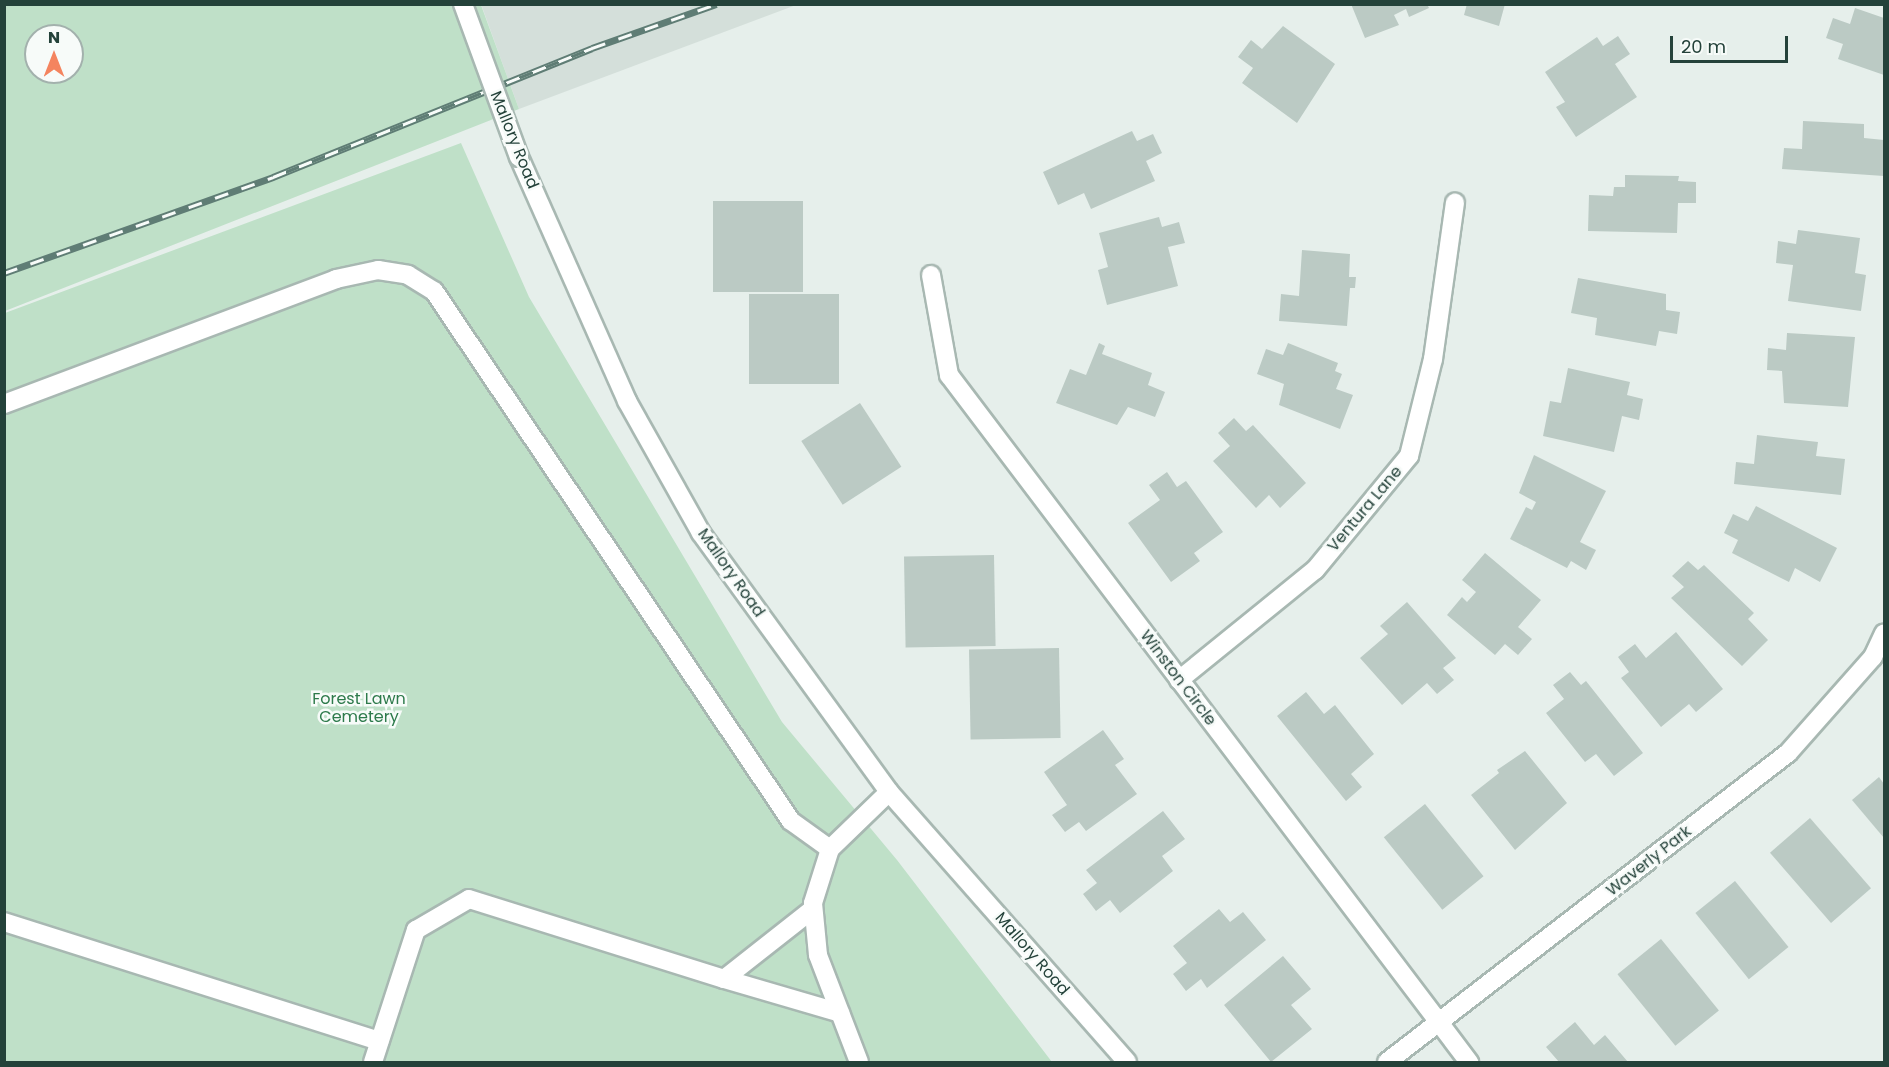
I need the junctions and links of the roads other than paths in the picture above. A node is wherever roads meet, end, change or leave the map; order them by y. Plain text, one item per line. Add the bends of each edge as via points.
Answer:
1 (463, 4) edge
2 (1455, 203) dead end
3 (931, 275) dead end
4 (4, 404) edge
5 (1884, 633) edge
6 (1179, 680) junction
7 (889, 792) junction
8 (830, 849) junction
9 (813, 909) junction
10 (4, 922) edge
11 (724, 979) junction
12 (840, 1013) junction
13 (1438, 1023) junction
14 (380, 1041) junction
15 (373, 1062) edge
16 (859, 1062) edge
17 (1127, 1062) edge
18 (1387, 1062) edge
19 (1469, 1062) edge

1 - 7 street, Mallory Road, bridge via 519,157 627,401 701,532
2 - 6 street, Ventura Lane via 1434,359 1409,456 1315,570
3 - 6 street, Winston Circle via 949,375
4 - 8 street via 336,279 378,270 408,275 434,291 791,821
5 - 13 street, Waverly Park via 1873,657 1788,753
6 - 13 street, Winston Circle
7 - 8 street
7 - 17 street, Mallory Road
8 - 9 street
9 - 11 street
9 - 12 street via 818,955
10 - 14 street
11 - 12 street
11 - 14 street via 469,899 416,930
12 - 16 street
13 - 18 street, Waverly Park
13 - 19 street, Winston Circle
14 - 15 street

